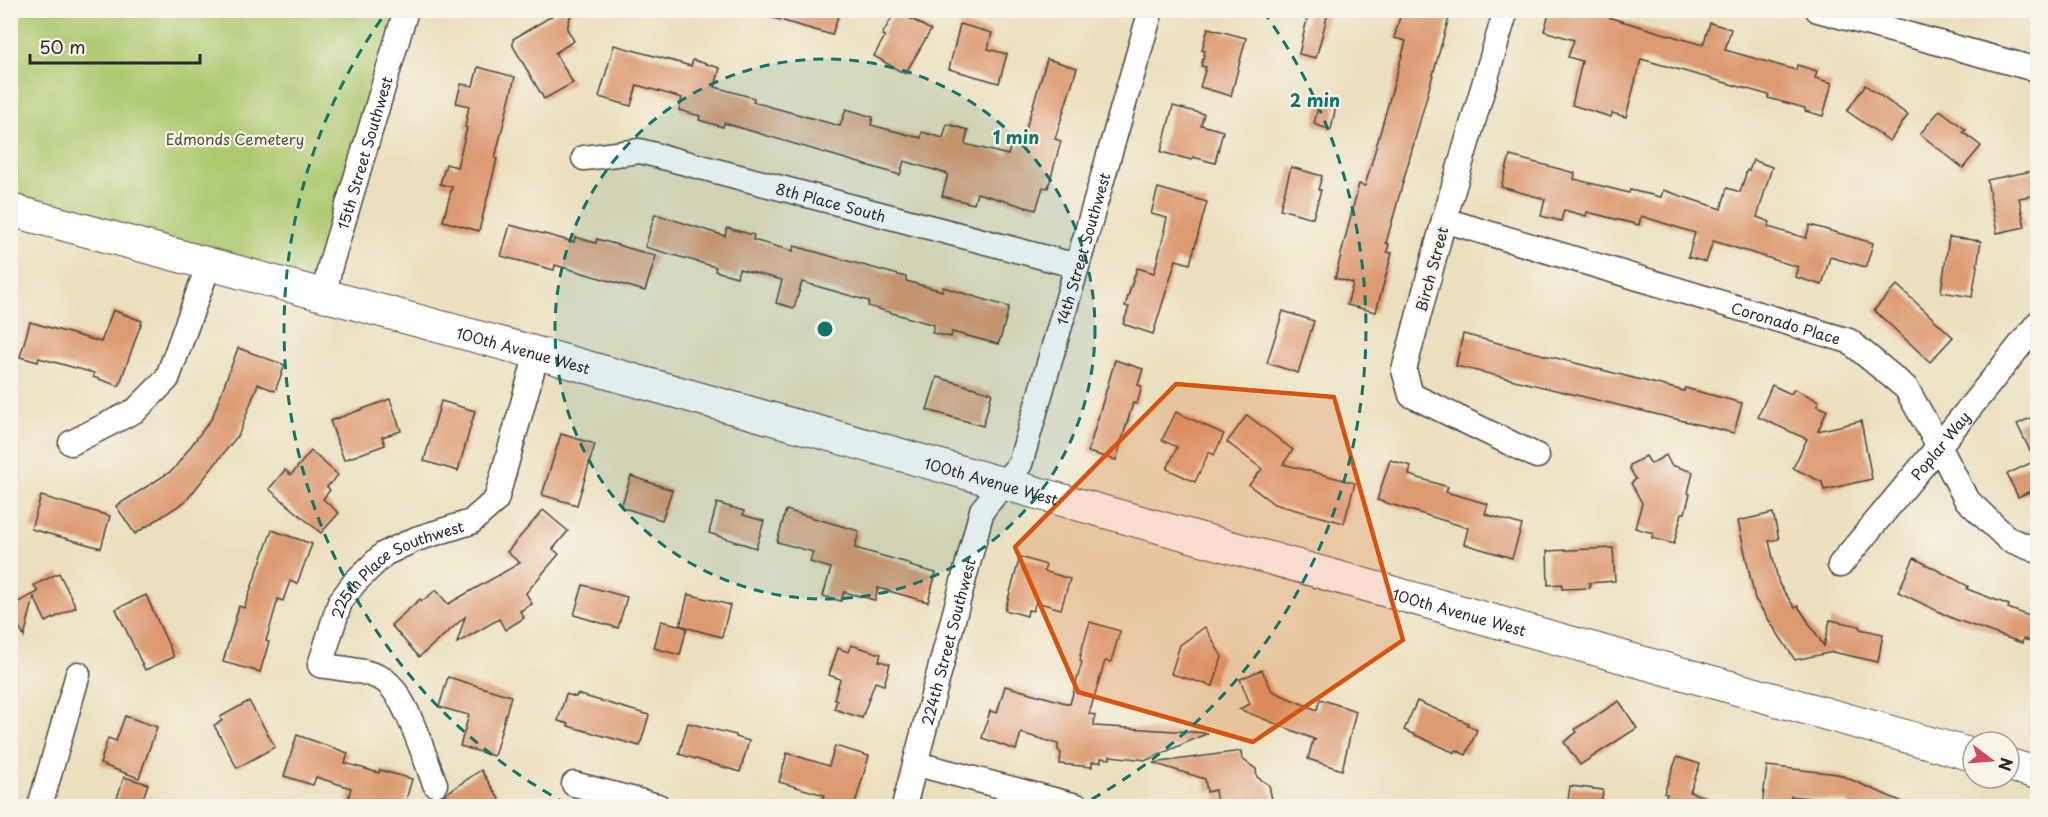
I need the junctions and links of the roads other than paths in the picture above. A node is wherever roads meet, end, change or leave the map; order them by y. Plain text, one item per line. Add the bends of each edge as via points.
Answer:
1 (406, 10) edge
2 (1151, 10) edge
3 (1506, 10) edge
4 (1818, 10) edge
5 (2037, 70) edge
6 (584, 158) dead end
7 (10, 210) edge
8 (1444, 220) junction
9 (210, 264) junction
10 (1077, 266) junction
11 (324, 295) junction
12 (2037, 323) edge
13 (537, 353) junction
14 (71, 443) dead end
15 (1939, 446) junction
16 (1537, 456) dead end
17 (1004, 484) junction
18 (2037, 551) edge
19 (1840, 565) dead end
20 (78, 674) dead end
21 (1961, 752) edge
22 (917, 765) junction
23 (2021, 768) edge
24 (2037, 773) edge
25 (435, 784) dead end
26 (574, 784) dead end
27 (40, 807) edge
28 (658, 807) edge
29 (904, 807) edge
30 (1077, 807) edge

1 - 11 street, 15th Street Southwest
2 - 10 street, 14th Street Southwest
3 - 8 street, Birch Street
4 - 5 street
6 - 10 street, 8th Place South via 640,151
7 - 9 main road, 100th Avenue West
8 - 15 street, Coronado Place via 1849,341 1906,388
8 - 16 street, Birch Street via 1404,370 1411,394
9 - 11 main road, 100th Avenue West
9 - 14 street via 167,379 136,410
10 - 17 street, 14th Street Southwest via 1020,464
11 - 13 main road, 100th Avenue West
12 - 15 street, Poplar Way
13 - 17 main road, 100th Avenue West
13 - 25 street, 225th Place Southwest via 496,500 471,522 416,539 384,554 340,602 320,665 385,680 401,699
15 - 18 street, Coronado Place via 1966,499 2008,539
15 - 19 street, Poplar Way
17 - 21 main road, 100th Avenue West
17 - 22 street, 224th Street Southwest via 982,510
20 - 27 street
22 - 29 street, 224th Street Southwest
22 - 30 street
23 - 24 main road
26 - 28 street

